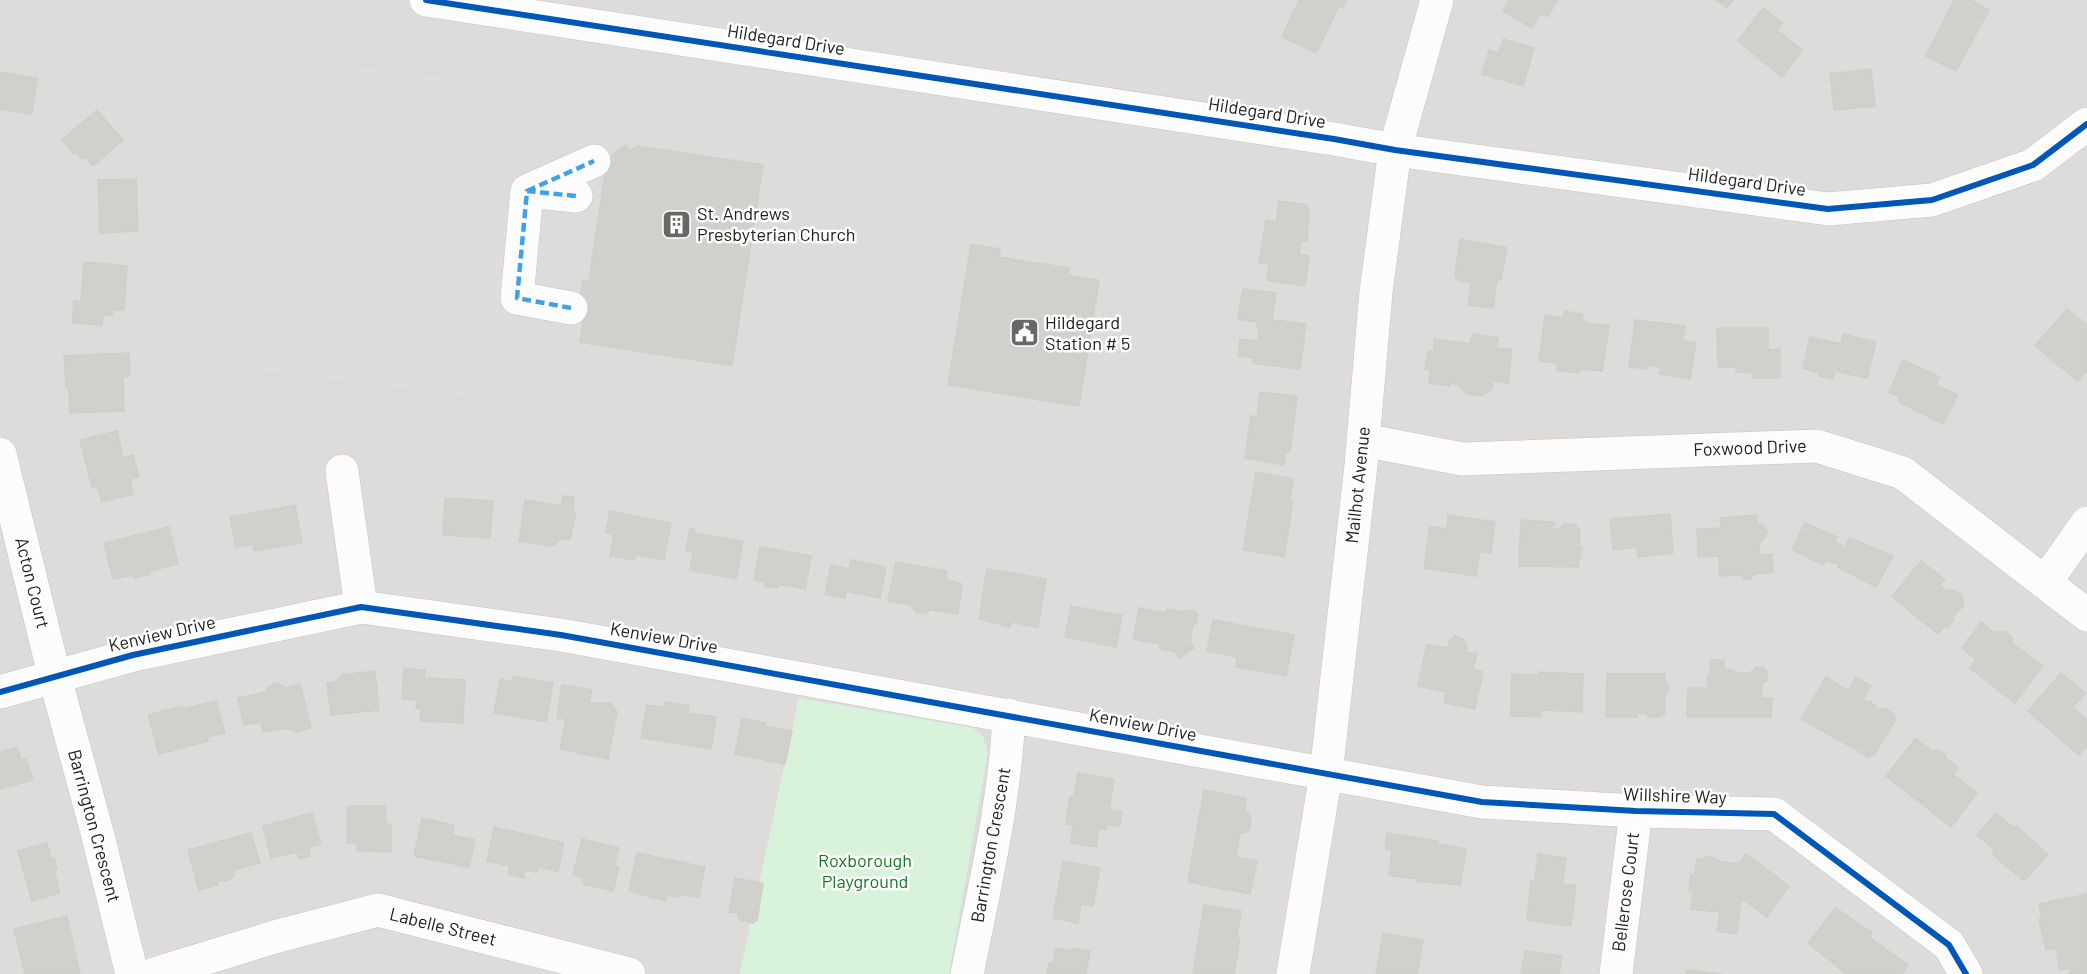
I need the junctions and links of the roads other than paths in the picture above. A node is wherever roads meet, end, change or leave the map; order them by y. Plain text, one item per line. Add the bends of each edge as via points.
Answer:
1 (426, 0) edge
2 (1437, 0) edge
3 (2087, 124) edge
4 (1395, 150) junction
5 (594, 161) dead end
6 (528, 191) junction
7 (576, 196) dead end
8 (572, 308) dead end
9 (1363, 440) junction
10 (0, 454) edge
11 (342, 471) dead end
12 (2087, 523) edge
13 (2045, 583) junction
14 (361, 607) junction
15 (2087, 615) edge
16 (55, 678) junction
17 (0, 692) edge
18 (1009, 715) junction
19 (1326, 774) junction
20 (1636, 811) junction
21 (132, 974) edge
22 (154, 974) edge
23 (629, 974) edge
24 (967, 974) edge
25 (1293, 974) edge
26 (1616, 974) edge
27 (1966, 974) edge

1 - 4 street, Hildegard Drive
2 - 4 street, Mailhot Avenue
3 - 4 street, Hildegard Drive via 2033,165 1932,200 1828,208
4 - 9 street, Mailhot Avenue via 1376,292
5 - 6 street
6 - 7 street
6 - 8 street via 517,298
9 - 13 street, Foxwood Drive via 1462,459 1817,446 1903,473
9 - 19 street, Mailhot Avenue
10 - 16 street, Acton Court
11 - 14 street
12 - 13 street
13 - 15 street, Foxwood Drive
14 - 16 street, Kenview Drive via 133,655
14 - 18 street, Kenview Drive via 561,635
16 - 17 street, Kenview Drive
16 - 21 street, Barrington Crescent
18 - 19 street, Kenview Drive
18 - 24 street, Barrington Crescent via 995,824
19 - 20 street, Willshire Way via 1482,802
19 - 25 street, Mailhot Avenue
20 - 26 street, Bellerose Court
20 - 27 street, Willshire Way via 1774,814 1949,945
22 - 23 street, Labelle Street via 378,910

